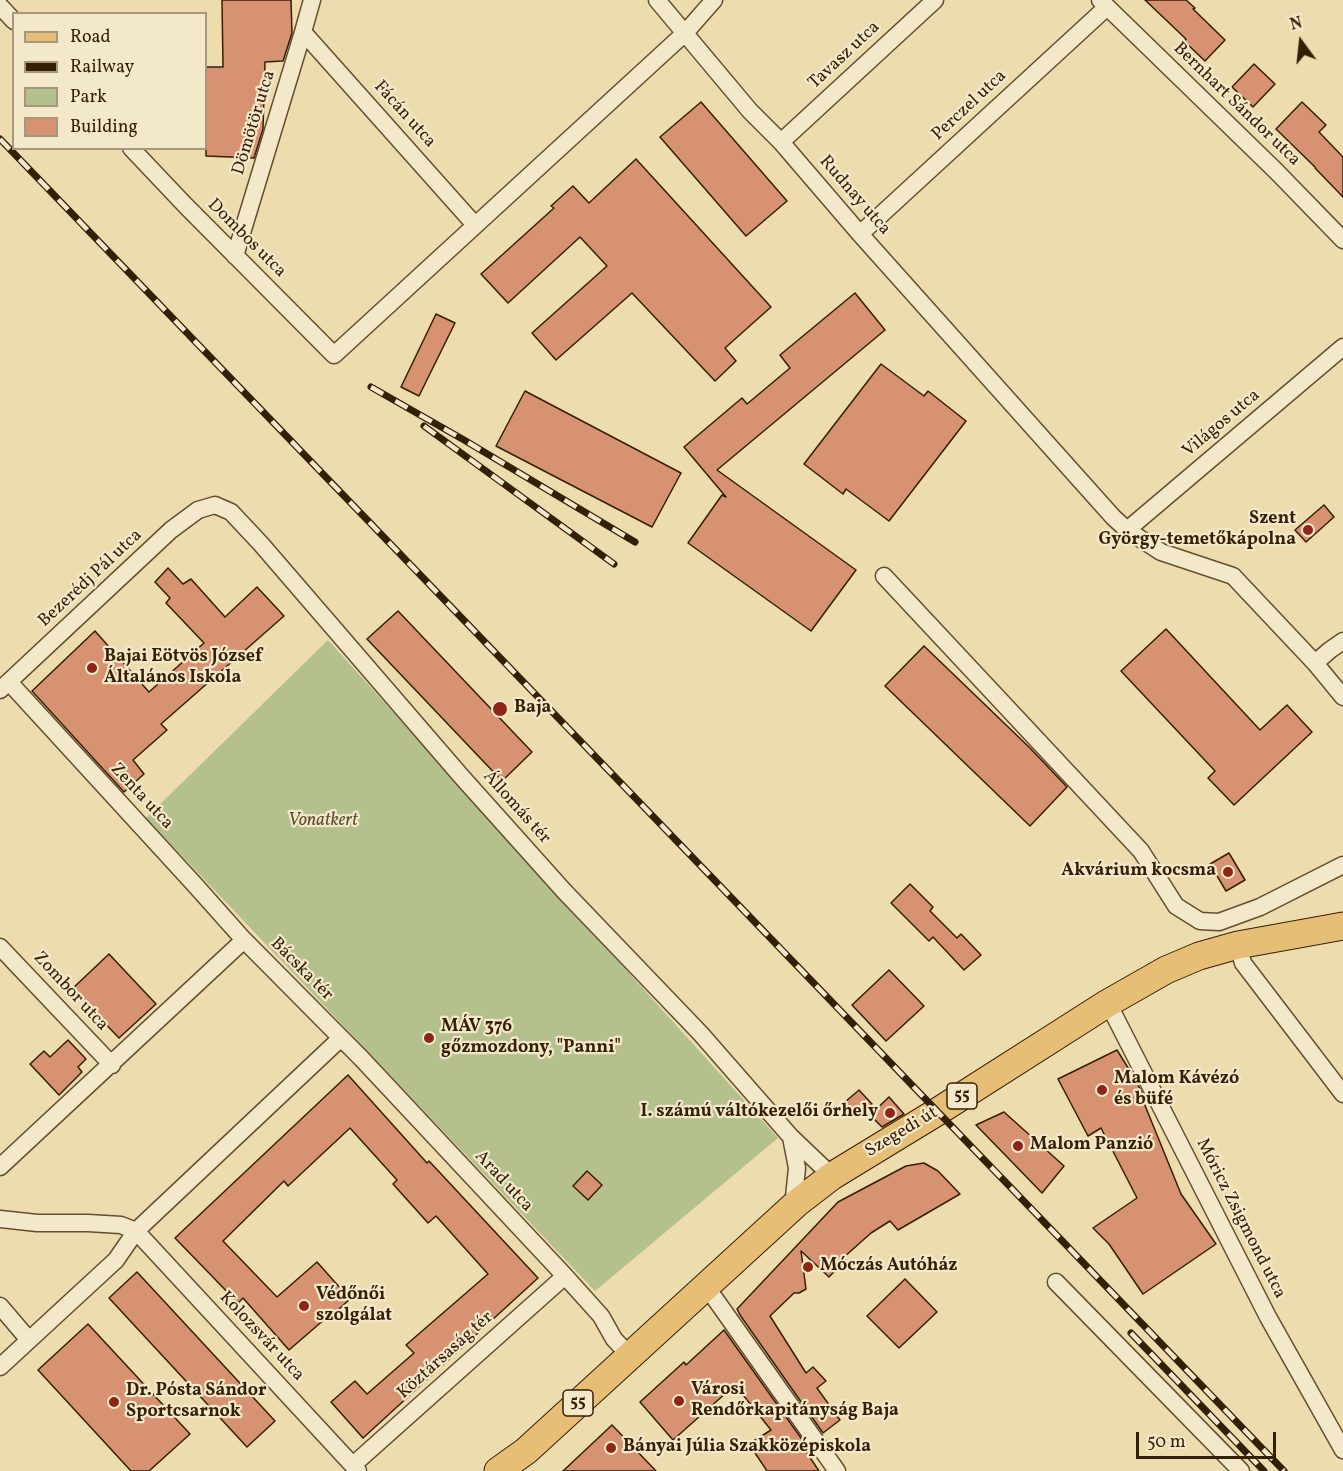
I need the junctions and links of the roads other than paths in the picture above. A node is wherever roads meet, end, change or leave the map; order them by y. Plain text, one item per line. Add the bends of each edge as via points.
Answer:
1 (312, 0) edge
2 (657, 0) edge
3 (714, 0) edge
4 (935, 0) edge
5 (1103, 3) edge
6 (0, 6) edge
7 (12, 19) edge
8 (303, 32) junction
9 (685, 33) junction
10 (781, 142) junction
11 (133, 150) edge
12 (475, 225) junction
13 (860, 234) junction
14 (1343, 240) edge
15 (235, 256) junction
16 (1343, 347) edge
17 (215, 505) joint
18 (1127, 530) junction
19 (884, 576) dead end
20 (1343, 641) edge
21 (1315, 663) junction
22 (4, 686) edge
23 (1343, 697) edge
24 (1343, 865) edge
25 (1343, 926) edge
26 (244, 940) junction
27 (1238, 945) junction
28 (0, 947) edge
29 (1108, 1003) junction
30 (341, 1038) junction
31 (112, 1065) junction
32 (1343, 1094) edge
33 (791, 1137) junction
34 (0, 1167) edge
35 (832, 1176) junction
36 (793, 1207) junction
37 (0, 1219) edge
38 (135, 1231) junction
39 (565, 1276) junction
40 (1056, 1282) dead end
41 (706, 1286) junction
42 (0, 1306) edge
43 (28, 1340) junction
44 (630, 1356) junction
45 (0, 1367) edge
46 (1343, 1450) edge
47 (518, 1461) edge
48 (356, 1468) edge
49 (498, 1471) edge
50 (837, 1471) edge
51 (1241, 1471) edge

1 - 8 street, Dömötör utca
2 - 9 street, Rudnay utca
3 - 9 street
4 - 10 street, Tavasz utca
5 - 13 street, Perczel utca
5 - 14 street, Bernhart Sándor utca
6 - 7 street
8 - 12 street, Fácán utca
8 - 15 street, Dömötör utca
9 - 10 street, Rudnay utca
9 - 12 street
10 - 13 street, Rudnay utca
11 - 15 street, Dombos utca
12 - 15 street, Dombos utca via 334,355
13 - 18 street, Rudnay utca
16 - 18 street, Világos utca
17 - 22 street, Bezerédj Pál utca via 198,510 171,530
17 - 33 street, Állomás tér via 231,512 261,544 476,793 701,1034
18 - 21 street, Rudnay utca via 1161,552 1233,576
19 - 24 street via 1141,851 1176,906 1200,921 1219,922 1260,907
20 - 21 street
21 - 23 street, Rudnay utca
22 - 26 street, Zenta utca
25 - 27 main road, Szegedi út / 55
26 - 30 street, Bácska tér
26 - 31 street, Bácska tér
27 - 29 main road, Szegedi út / 55 via 1166,970
27 - 32 street via 1243,963
28 - 31 street, Zombor utca
29 - 35 main road, Szegedi út / 55
29 - 46 street, Móricz Zsigmond utca via 1263,1307
30 - 38 street
30 - 39 street, Arad utca
31 - 34 street, Bácska tér
33 - 35 street, Állomás tér
33 - 36 street via 797,1168
35 - 36 main road, Szegedi út / 55
36 - 41 main road, Szegedi út / 55
37 - 38 street via 121,1225
38 - 43 street via 116,1260
38 - 48 street, Kolozsvár utca
39 - 44 street, Arad utca
39 - 48 street, Köztársaság tér
40 - 51 street
41 - 44 main road, Szegedi út / 55
41 - 50 street
42 - 43 street
43 - 45 street
44 - 47 main road, Szegedi út / 55
47 - 49 main road, Szegedi út / 55

